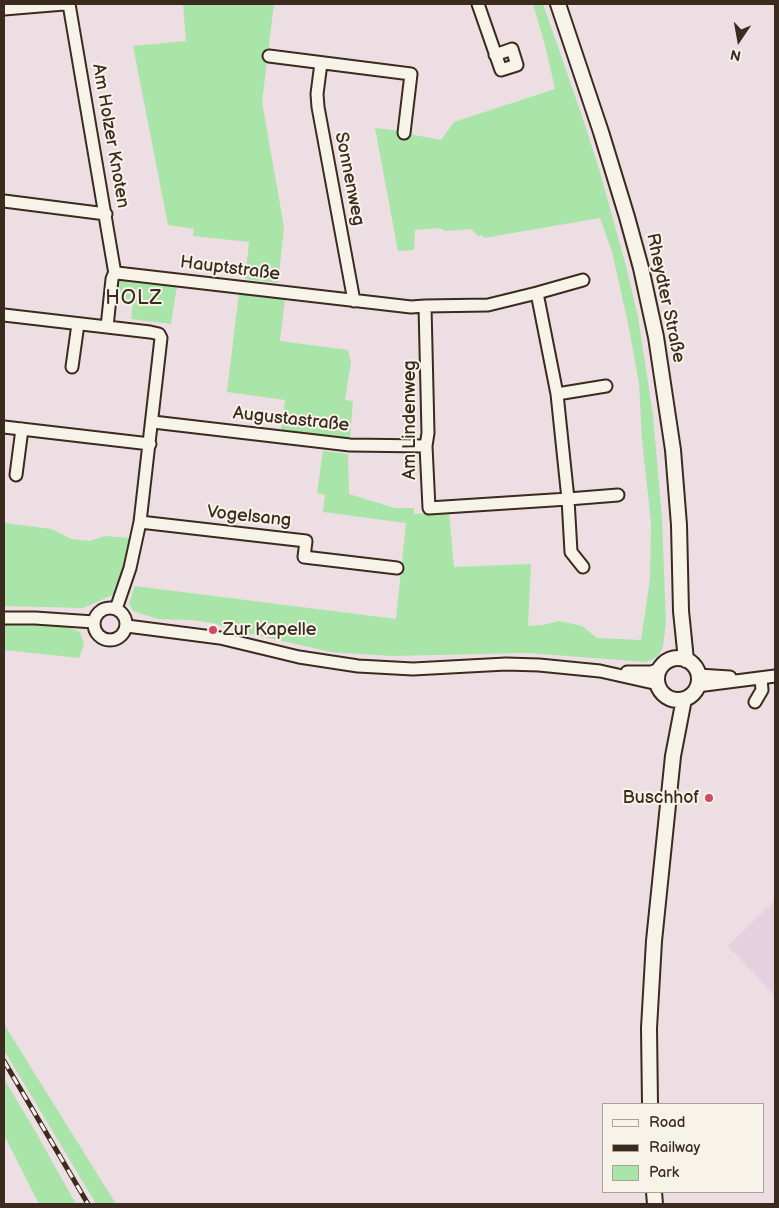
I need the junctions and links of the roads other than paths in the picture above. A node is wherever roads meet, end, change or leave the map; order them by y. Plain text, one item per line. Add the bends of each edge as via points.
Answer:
1 (64, 4) edge
2 (69, 4) edge
3 (478, 4) edge
4 (558, 4) edge
5 (4, 9) edge
6 (495, 55) dead end
7 (269, 56) dead end
8 (321, 62) junction
9 (404, 134) dead end
10 (4, 202) edge
11 (106, 214) junction
12 (115, 274) junction
13 (583, 280) dead end
14 (537, 293) junction
15 (354, 301) junction
16 (425, 306) junction
17 (4, 315) edge
18 (78, 324) junction
19 (107, 327) junction
20 (72, 366) dead end
21 (606, 386) dead end
22 (557, 394) junction
23 (152, 422) junction
24 (4, 427) edge
25 (22, 429) junction
26 (150, 444) junction
27 (426, 446) junction
28 (16, 475) dead end
29 (618, 495) dead end
30 (568, 499) junction
31 (140, 522) junction
32 (583, 567) dead end
33 (397, 568) dead end
34 (116, 609) junction
35 (4, 618) edge
36 (94, 622) junction
37 (126, 626) junction
38 (679, 659) junction
39 (660, 669) junction
40 (600, 671) junction
41 (775, 676) edge
42 (761, 678) junction
43 (698, 681) junction
44 (658, 684) junction
45 (677, 698) junction
46 (755, 702) dead end
47 (650, 1103) edge

1 - 5 street
2 - 11 street, Am Holzer Knoten
3 - 6 street
4 - 38 main road, Rheydter Straße via 627,217 654,326 673,450 679,532
7 - 8 street
8 - 9 street via 411,74
8 - 15 street, Sonnenweg via 318,107
10 - 11 street
11 - 12 street, Am Holzer Knoten
12 - 15 street, Hauptstraße
12 - 19 street
13 - 14 street
14 - 16 street via 488,305
14 - 22 street
15 - 16 street, Hauptstraße
16 - 27 street, Am Lindenweg
17 - 18 street
18 - 19 street
18 - 20 street
19 - 23 street via 150,332 161,338
21 - 22 street
22 - 30 street
23 - 26 street
23 - 27 street, Augustastraße via 350,445
24 - 25 street
25 - 26 street
25 - 28 street
26 - 31 street
27 - 30 street, Am Lindenweg via 429,508
29 - 30 street, Am Lindenweg
30 - 32 street via 571,552
31 - 33 street, Vogelsang via 306,541 304,557
31 - 34 street via 130,568
34 - 36 street via 104,609
34 - 37 street via 125,617
35 - 36 street
36 - 37 street via 97,634 107,640 120,638
37 - 40 street via 206,636 313,660 373,668 429,669 519,664
38 - 39 main road via 667,661
38 - 43 main road via 694,666
39 - 40 street via 648,672
39 - 44 main road
40 - 44 street
41 - 42 street
42 - 43 street
42 - 46 street via 762,690
43 - 45 main road via 692,694
44 - 45 main road via 662,693
45 - 47 main road via 651,982

